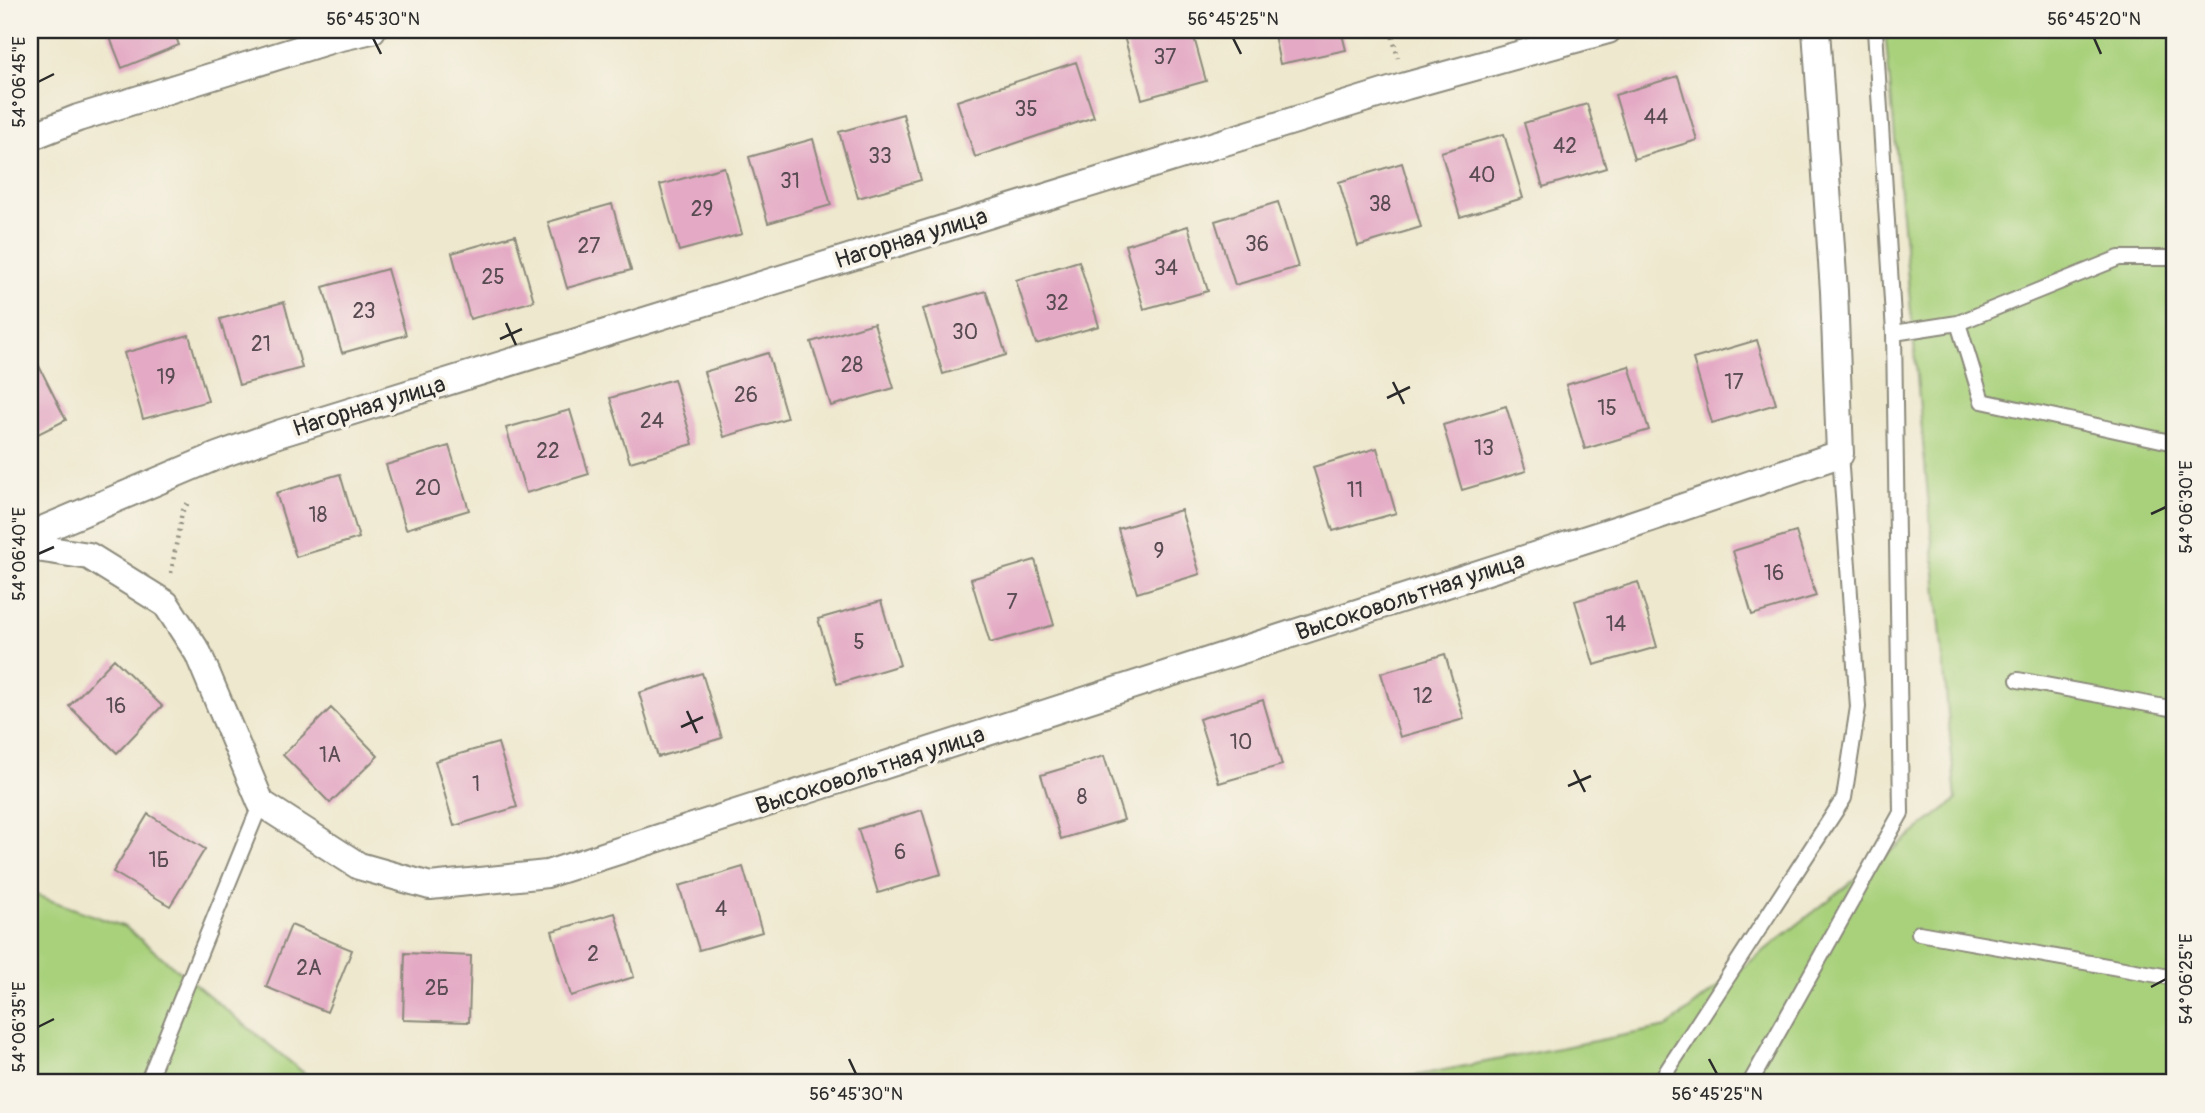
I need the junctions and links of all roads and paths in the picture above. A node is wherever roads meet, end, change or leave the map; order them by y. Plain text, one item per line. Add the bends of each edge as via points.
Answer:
1 (372, 30) edge
2 (1608, 30) edge
3 (1815, 30) edge
4 (1875, 30) edge
5 (30, 137) edge
6 (2175, 258) edge
7 (1958, 323) junction
8 (1894, 333) junction
9 (2175, 443) edge
10 (1839, 454) junction
11 (217, 456) junction
12 (30, 535) edge
13 (30, 547) edge
14 (166, 604) junction
15 (2018, 680) dead end
16 (2175, 709) edge
17 (261, 803) junction
18 (1919, 933) dead end
19 (2175, 978) edge
20 (147, 1083) edge
21 (1659, 1083) edge
22 (1750, 1083) edge

1 - 5 street via 91,114
2 - 11 street, Нагорная улица via 1406,86
3 - 10 street via 1834,291
4 - 8 lane
6 - 7 lane via 2119,258
7 - 8 lane
7 - 9 lane via 1982,401
8 - 22 lane via 1901,813
10 - 17 street, Высоковольтная улица via 547,874 430,886 359,866
10 - 21 lane via 1858,707 1844,798
11 - 12 street, Нагорная улица
11 - 14 path via 182,512
13 - 14 street via 89,556
14 - 17 street via 198,653
15 - 16 lane
17 - 20 lane
18 - 19 lane

